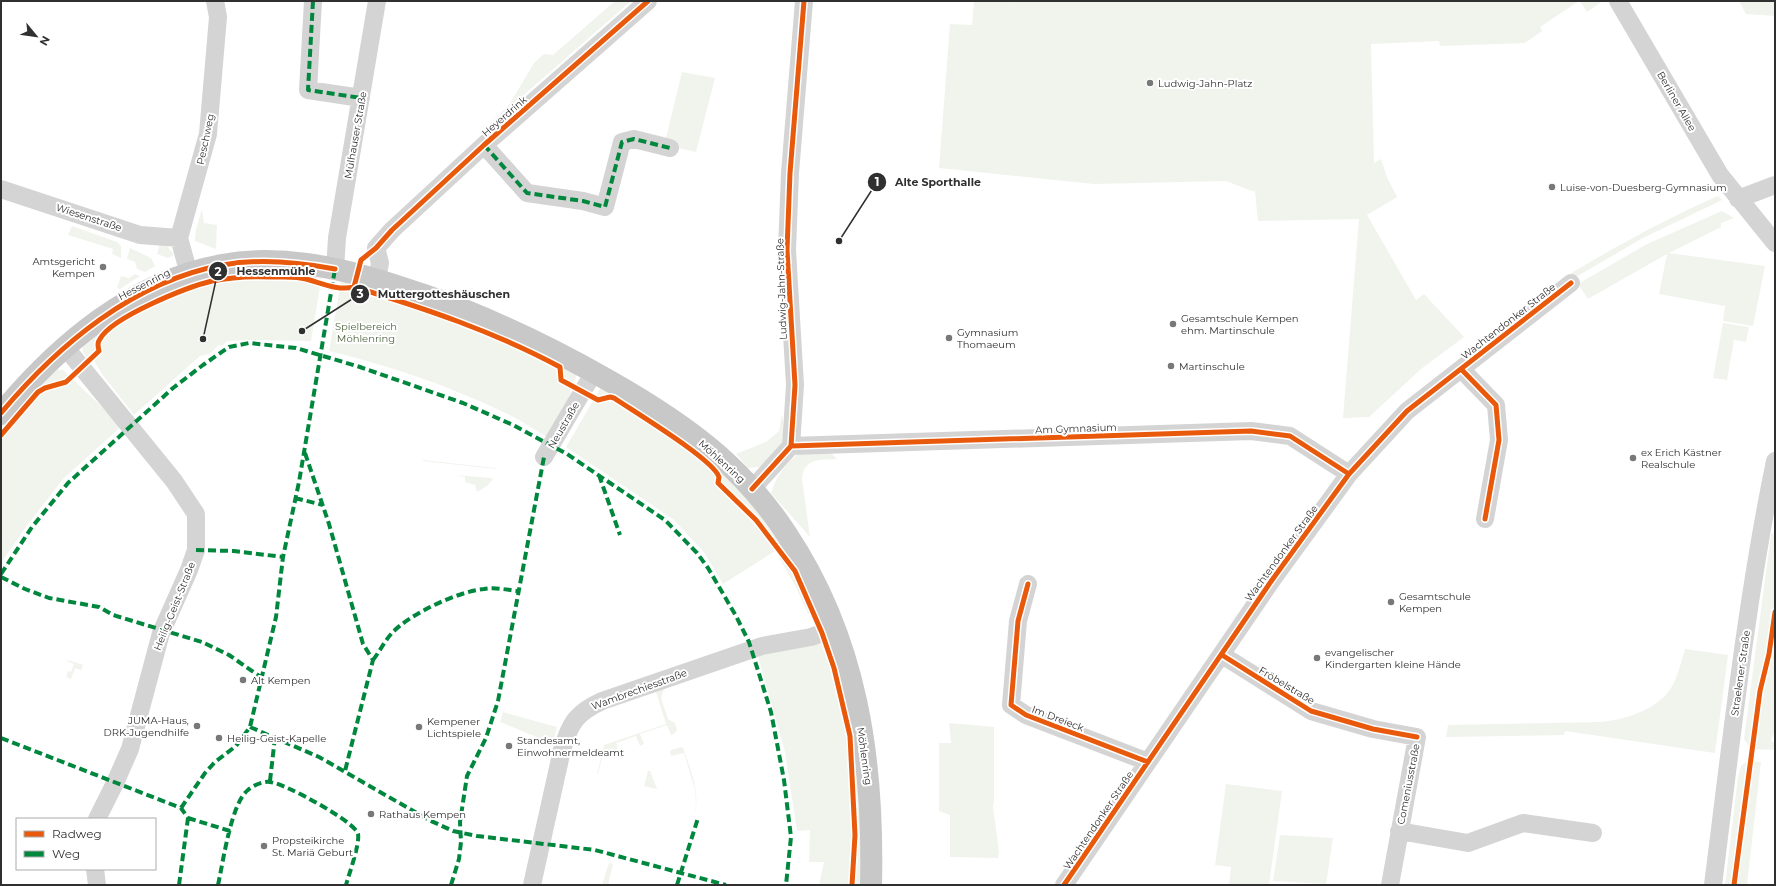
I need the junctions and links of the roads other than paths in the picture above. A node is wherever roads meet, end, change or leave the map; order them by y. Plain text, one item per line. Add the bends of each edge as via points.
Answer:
1 (215, 1) edge
2 (313, 1) edge
3 (377, 1) edge
4 (648, 1) edge
5 (804, 1) edge
6 (1618, 1) edge
7 (361, 98) junction
8 (484, 145) junction
9 (670, 148) dead end
10 (1775, 185) edge
11 (1, 189) edge
12 (1738, 199) junction
13 (179, 238) junction
14 (1775, 243) edge
15 (334, 269) junction
16 (188, 274) junction
17 (377, 280) junction
18 (1571, 283) dead end
19 (66, 348) junction
20 (1461, 369) junction
21 (594, 372) junction
22 (1, 414) edge
23 (791, 446) junction
24 (544, 458) dead end
25 (1775, 461) edge
26 (1349, 474) junction
27 (752, 489) junction
28 (1771, 498) edge
29 (1485, 520) dead end
30 (1028, 584) dead end
31 (833, 622) junction
32 (1222, 655) junction
33 (1417, 737) joint
34 (1148, 762) junction
35 (98, 818) edge
36 (1399, 831) junction
37 (1593, 833) dead end
38 (95, 870) edge
39 (97, 885) edge
40 (532, 885) edge
41 (871, 885) edge
42 (1064, 885) edge
43 (1390, 885) edge
44 (1713, 885) edge

1 - 13 street, Peschweg via 218,17 209,128
2 - 7 street via 308,90
3 - 7 street, Mülhauser Straße
4 - 8 street, Heyerdrink
5 - 23 street, Ludwig-Jahn-Straße via 790,173 788,234 795,385
6 - 12 street, Berliner Allee via 1720,175
7 - 15 street, Mülhauser Straße via 336,238
8 - 9 street via 527,193 583,201 605,207 622,142 634,139
8 - 17 street, Heyerdrink via 376,248 380,263
10 - 12 street
11 - 13 street, Wiesenstraße via 140,234
12 - 14 street, Berliner Allee
13 - 16 street, Peschweg
15 - 16 main road, Hessenring via 295,263 243,262
15 - 17 main road, Hessenring
16 - 19 main road, Hessenring via 154,287 118,307
17 - 21 main road, Möhlenring via 436,299 495,323
18 - 20 street, Wachtendonker Straße
19 - 22 main road, Hessenring
19 - 35 street, Heilig-Geist-Straße via 174,481 196,514 196,550 162,633 130,749
20 - 26 street, Wachtendonker Straße via 1407,411
20 - 29 street via 1496,404 1500,440
21 - 24 street, Neustraße
21 - 27 main road, Möhlenring via 651,406 696,438 732,468
23 - 26 street, Am Gymnasium via 1251,431 1290,436
23 - 27 street
25 - 28 street, Straelener Straße
26 - 32 street, Wachtendonker Straße via 1272,580
27 - 31 main road, Möhlenring via 796,547
28 - 44 street, Straelener Straße via 1745,636
30 - 34 street, Im Dreieck via 1018,621 1011,704 1026,715
31 - 40 street, Wambrechiesstraße via 781,637 762,646 602,701 576,718 568,730 562,750
31 - 41 main road, Möhlenring via 855,696 867,762 872,826
32 - 33 street, Fröbelstraße via 1311,711 1373,729
32 - 34 street, Wachtendonker Straße
33 - 36 street, Comeniusstraße
34 - 42 street, Wachtendonker Straße
36 - 37 street, Comeniusstraße via 1468,843 1523,823
36 - 43 street, Comeniusstraße
38 - 39 street

